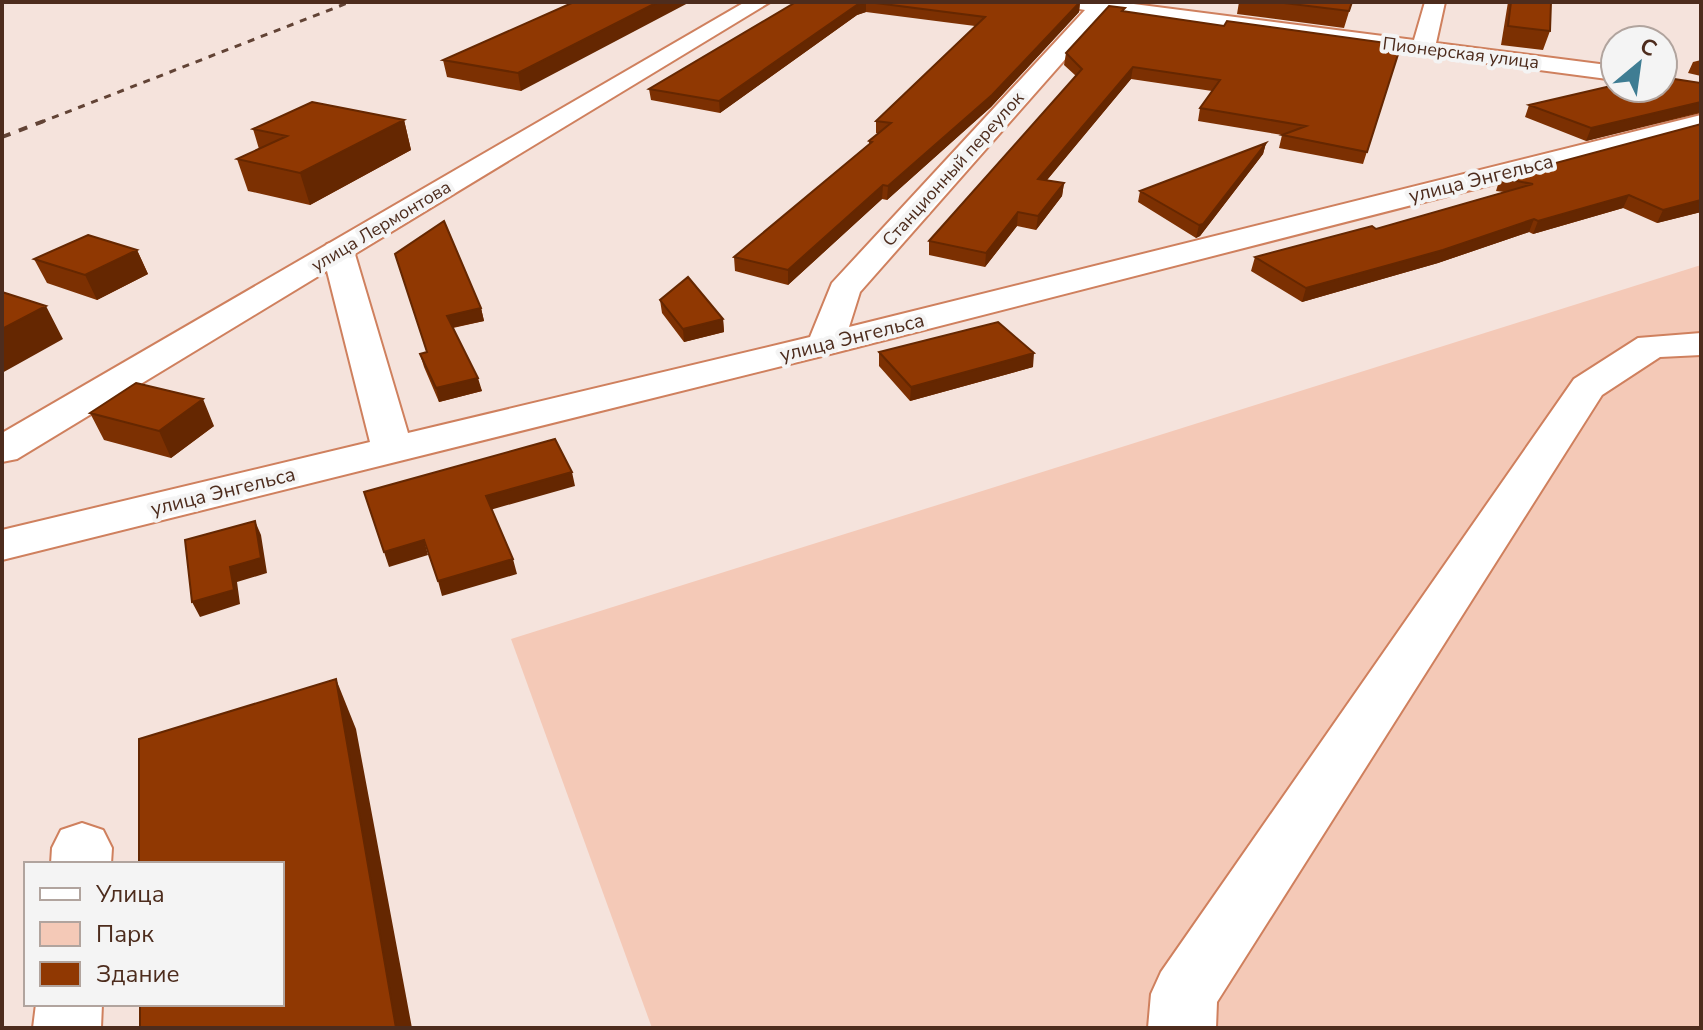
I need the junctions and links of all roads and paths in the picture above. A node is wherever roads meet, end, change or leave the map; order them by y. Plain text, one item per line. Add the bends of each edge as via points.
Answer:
1 (760, 2) edge
2 (1069, 2) edge
3 (1435, 2) edge
4 (1101, 6) junction
5 (1423, 48) junction
6 (1599, 71) edge
7 (1701, 123) edge
8 (338, 251) junction
9 (825, 344) junction
10 (1701, 344) edge
11 (2, 450) edge
12 (393, 450) junction
13 (2, 545) edge
14 (69, 1006) edge
15 (67, 1028) edge
16 (1182, 1028) edge

1 - 8 street, улица Лермонтова
2 - 4 street, Пионерская улица
3 - 5 street
4 - 5 street, Пионерская улица
4 - 9 street, Станционный переулок via 844,290
5 - 6 street, Пионерская улица
7 - 9 street, улица Энгельса
8 - 11 street, улица Лермонтова
8 - 12 street
9 - 12 street, улица Энгельса
10 - 16 street via 1651,346 1588,387 1184,994
12 - 13 street, улица Энгельса
14 - 15 street

